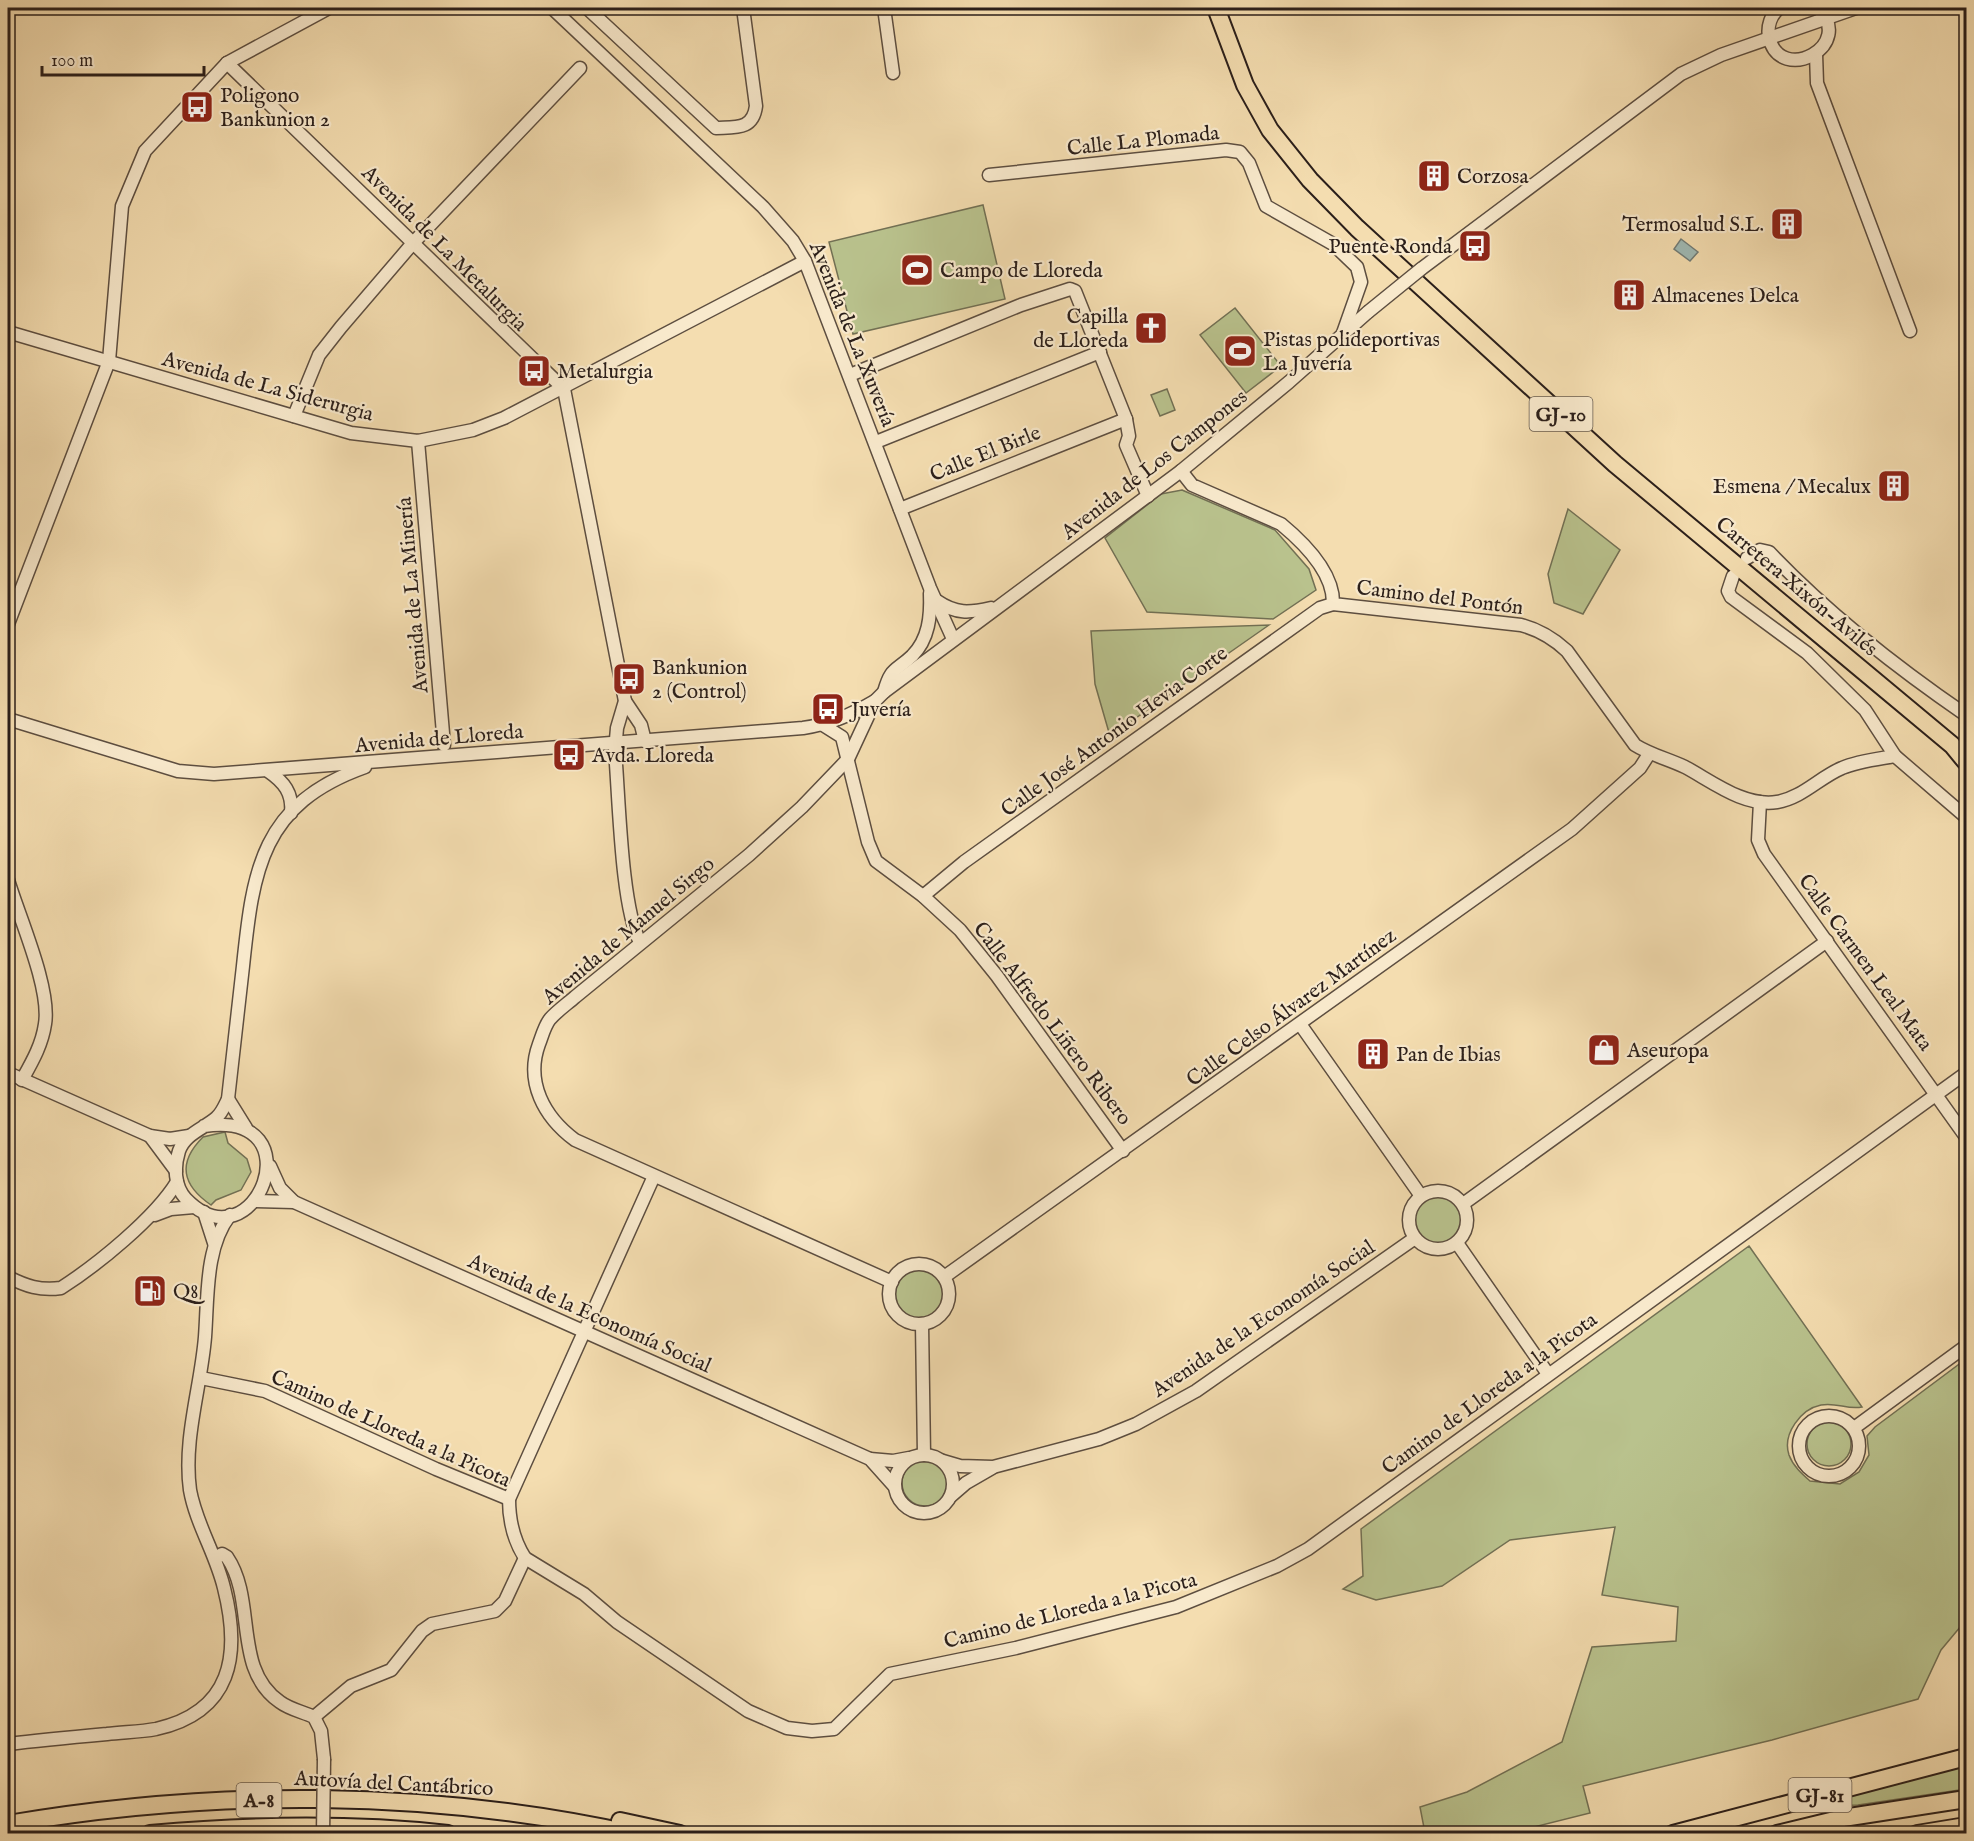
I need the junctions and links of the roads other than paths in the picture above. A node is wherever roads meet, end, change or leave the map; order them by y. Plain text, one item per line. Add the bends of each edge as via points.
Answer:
1 (329, 8) edge
2 (552, 8) edge
3 (587, 8) edge
4 (743, 8) edge
5 (884, 8) edge
6 (1216, 8) edge
7 (1229, 8) edge
8 (1817, 8) edge
9 (1856, 8) edge
10 (1777, 9) edge
11 (1826, 18) junction
12 (1225, 36) junction
13 (1769, 38) junction
14 (1816, 54) junction
15 (1797, 60) junction
16 (227, 63) junction
17 (580, 68) dead end
18 (893, 73) dead end
19 (1817, 83) junction
20 (988, 175) dead end
21 (413, 243) junction
22 (805, 261) junction
23 (1910, 331) dead end
24 (8, 332) edge
25 (1343, 334) junction
26 (1100, 352) junction
27 (109, 361) junction
28 (850, 375) junction
29 (564, 389) junction
30 (294, 416) junction
31 (1126, 419) junction
32 (418, 441) junction
33 (876, 442) junction
34 (1181, 471) junction
35 (1148, 496) junction
36 (900, 509) junction
37 (1747, 558) dead end
38 (1733, 576) dead end
39 (930, 588) junction
40 (937, 601) junction
41 (1333, 604) junction
42 (998, 606) junction
43 (8, 624) edge
44 (952, 639) junction
45 (879, 697) junction
46 (624, 701) junction
47 (1966, 715) edge
48 (8, 719) edge
49 (823, 725) junction
50 (645, 741) junction
51 (616, 743) junction
52 (444, 745) dead end
53 (1959, 749) edge
54 (1649, 754) junction
55 (1895, 756) junction
56 (848, 759) junction
57 (384, 761) junction
58 (1966, 762) edge
59 (268, 771) junction
60 (1760, 802) junction
61 (291, 813) junction
62 (1966, 818) edge
63 (8, 880) edge
64 (923, 896) junction
65 (1827, 941) junction
66 (640, 942) junction
67 (1300, 1024) junction
68 (8, 1073) edge
69 (1966, 1073) edge
70 (22, 1080) junction
71 (1937, 1096) junction
72 (228, 1099) junction
73 (204, 1126) junction
74 (249, 1132) junction
75 (150, 1136) junction
76 (189, 1137) junction
77 (1966, 1137) edge
78 (1123, 1151) junction
79 (267, 1158) junction
80 (176, 1176) junction
81 (654, 1176) junction
82 (1421, 1196) junction
83 (256, 1201) junction
84 (294, 1202) junction
85 (1463, 1204) junction
86 (199, 1209) junction
87 (230, 1215) junction
88 (151, 1216) junction
89 (1415, 1238) junction
90 (214, 1243) junction
91 (1457, 1243) junction
92 (8, 1277) edge
93 (944, 1277) junction
94 (892, 1282) junction
95 (922, 1324) junction
96 (586, 1332) junction
97 (1966, 1346) edge
98 (1548, 1374) junction
99 (201, 1378) junction
100 (1854, 1428) junction
101 (919, 1456) junction
102 (870, 1460) junction
103 (943, 1461) junction
104 (993, 1467) junction
105 (895, 1487) junction
106 (951, 1496) junction
107 (509, 1499) junction
108 (214, 1558) junction
109 (525, 1558) junction
110 (314, 1717) junction
111 (8, 1744) edge
112 (1966, 1757) edge
113 (1966, 1799) edge
114 (512, 1811) junction
115 (8, 1824) edge
116 (1966, 1826) edge
117 (150, 1833) edge
118 (323, 1833) edge
119 (448, 1833) edge
120 (633, 1833) edge
121 (680, 1833) edge
122 (1672, 1833) edge
123 (1777, 1833) edge
124 (1917, 1833) edge

1 - 16 street
2 - 22 street, Avenida de La Xuvería via 776,220
3 - 4 street via 716,128 748,124 755,117
5 - 18 street
6 - 12 highway, Carretera Xixón-Avilés / GJ-10
7 - 12 highway
8 - 11 street
9 - 11 street, Avenida de Los Campones
10 - 13 street via 1770,20
11 - 13 street, Avenida de Los Campones
11 - 14 street via 1827,38
12 - 53 highway, Carretera Xixón-Avilés / GJ-10 via 1245,85 1270,130 1310,180 1357,228 1615,464
13 - 15 street via 1779,54
13 - 25 street, Avenida de Los Campones, bridge via 1681,74 1421,269
14 - 15 street
14 - 19 street
15 - 19 street
16 - 21 street, Avenida de La Metalurgia
16 - 27 street via 144,151 125,197 119,223
17 - 21 street
19 - 23 street
20 - 25 street, Calle La Plomada via 1226,150 1240,152 1249,163 1266,206 1334,244 1362,276
21 - 29 street, Avenida de La Metalurgia
21 - 30 street via 319,356
22 - 28 street, Avenida de La Xuvería
22 - 29 street, Avenida de La Siderurgia
24 - 27 street, Avenida de La Siderurgia
25 - 34 street, Avenida de Los Campones
26 - 28 street via 1075,291 1065,289
26 - 31 street
26 - 33 street
27 - 30 street, Avenida de La Siderurgia
27 - 43 street
28 - 33 street, Avenida de La Xuvería
29 - 32 street, Avenida de La Siderurgia via 473,430
29 - 46 street
30 - 32 street, Avenida de La Siderurgia via 351,433
31 - 35 street via 1126,445
31 - 36 street, Calle El Birle
32 - 52 street, Avenida de La Minería
33 - 36 street, Avenida de La Xuvería
34 - 35 street, Avenida de Los Campones
34 - 41 street, Camino del Pontón via 1192,485 1281,524 1293,534 1328,579
35 - 42 street, Avenida de Los Campones
36 - 39 street, Avenida de La Xuvería
37 - 47 street via 1760,550 1769,552 1856,633 1911,678
38 - 55 street via 1728,591 1731,597 1807,653 1853,696
39 - 40 street, Avenida de La Xuvería
39 - 45 street, Avenida de La Xuvería via 927,634 912,656 890,673
40 - 42 street via 947,609 967,614
40 - 44 street, Avenida de La Xuvería
41 - 54 street, Camino del Pontón via 1538,630 1567,651 1635,745
41 - 64 street, Calle José Antonio Hevia Corte via 1320,608 1142,734 964,861
42 - 44 street, Avenida de Los Campones
44 - 45 street, Avenida de Manuel Sirgo
45 - 49 street, Avenida de Lloreda via 846,717
45 - 56 street, Avenida de Manuel Sirgo
46 - 50 street via 641,725
46 - 51 street
48 - 59 street, Avenida de Lloreda via 178,771
49 - 50 street, Avenida de Lloreda
49 - 56 street via 842,737
50 - 51 street, Avenida de Lloreda
51 - 57 street, Avenida de Lloreda
51 - 66 street via 627,891
53 - 58 highway, GJ-10
54 - 60 street, Camino del Pontón
54 - 67 street, Calle Celso Álvarez Martínez via 1640,768 1572,829
55 - 60 street via 1842,768 1779,801
55 - 62 street
56 - 64 street, Calle Alfredo Liñero Ribero via 876,861
56 - 66 street, Avenida de Manuel Sirgo via 749,855
57 - 59 street, Avenida de Lloreda
57 - 61 street via 325,785
59 - 61 street via 286,787 292,802
60 - 65 street, Calle Carmen Leal Mata via 1758,840 1764,854
61 - 72 street via 275,833 255,878
63 - 70 street via 46,1008 41,1043
64 - 78 street, Calle Alfredo Liñero Ribero via 960,930 997,976
65 - 71 street, Calle Carmen Leal Mata
65 - 85 street
66 - 81 street, Avenida de Manuel Sirgo via 550,1019 537,1049 534,1078 543,1107 562,1130 575,1140
67 - 78 street, Calle Celso Álvarez Martínez
67 - 82 street
68 - 70 street
69 - 71 street, Camino de Lloreda a la Picota
70 - 75 street
71 - 77 street, Calle Carmen Leal Mata
71 - 98 street, Camino de Lloreda a la Picota
72 - 73 street via 218,1116
72 - 74 street
73 - 74 street via 226,1123
73 - 76 street
74 - 79 street via 261,1144
75 - 76 street
75 - 80 street
76 - 80 street via 180,1149
78 - 93 street, Calle Celso Álvarez Martínez
79 - 83 street via 268,1176
79 - 84 street, Avenida de la Economía Social via 280,1188
80 - 86 street via 183,1195
80 - 88 street via 166,1200
81 - 94 street, Avenida de Manuel Sirgo
81 - 96 street
82 - 85 street via 1448,1192
82 - 89 street via 1410,1211 1410,1230
83 - 84 street, Avenida de la Economía Social
83 - 87 street
84 - 96 street, Avenida de la Economía Social
85 - 91 street via 1468,1221
86 - 87 street
86 - 88 street via 171,1209
86 - 90 street
87 - 90 street
88 - 92 street via 60,1288 30,1288
89 - 91 street via 1439,1250
89 - 104 street, Avenida de la Economía Social via 1167,1408 1099,1439
90 - 99 street
91 - 98 street
93 - 94 street via 921,1264 903,1269
93 - 95 street via 949,1297 946,1306 940,1315
94 - 95 street via 892,1308 905,1320
95 - 101 street
96 - 102 street, Avenida de la Economía Social
96 - 107 street
97 - 100 street
98 - 109 street, Camino de Lloreda a la Picota via 1308,1549 1277,1566 1176,1607 1016,1648 890,1674 834,1729 786,1728 747,1711 617,1622 555,1574
99 - 107 street, Camino de Lloreda a la Picota via 265,1391
99 - 108 street via 189,1471 193,1502
100 - 100 street via 1829,1416 1811,1422 1801,1437 1806,1464 1824,1475 1843,1472 1857,1457 1858,1437
101 - 102 street, Avenida de la Economía Social
101 - 103 street
101 - 105 street via 901,1465
102 - 105 street, Avenida de la Economía Social
103 - 104 street, Avenida de la Economía Social
103 - 106 street via 953,1478
104 - 106 street, Avenida de la Economía Social
105 - 106 street via 900,1502 916,1513 936,1511
107 - 109 street, Camino de Lloreda a la Picota via 509,1515
108 - 110 street via 222,1554 227,1557 241,1587 256,1677 282,1704
108 - 111 street via 230,1618 232,1653 226,1678 201,1710 155,1729
109 - 110 street via 505,1601 495,1611 432,1624 391,1670 351,1686
110 - 118 street, bridge via 321,1731 324,1759
112 - 122 highway, GJ-81
113 - 123 highway via 1843,1818
114 - 115 highway, Autovía del Cantábrico / A-8 via 350,1800 223,1800 92,1810
114 - 120 highway, Autovía del Cantábrico / A-8
114 - 121 highway via 562,1811
116 - 124 highway
117 - 119 highway, A-8 via 244,1826 354,1826

